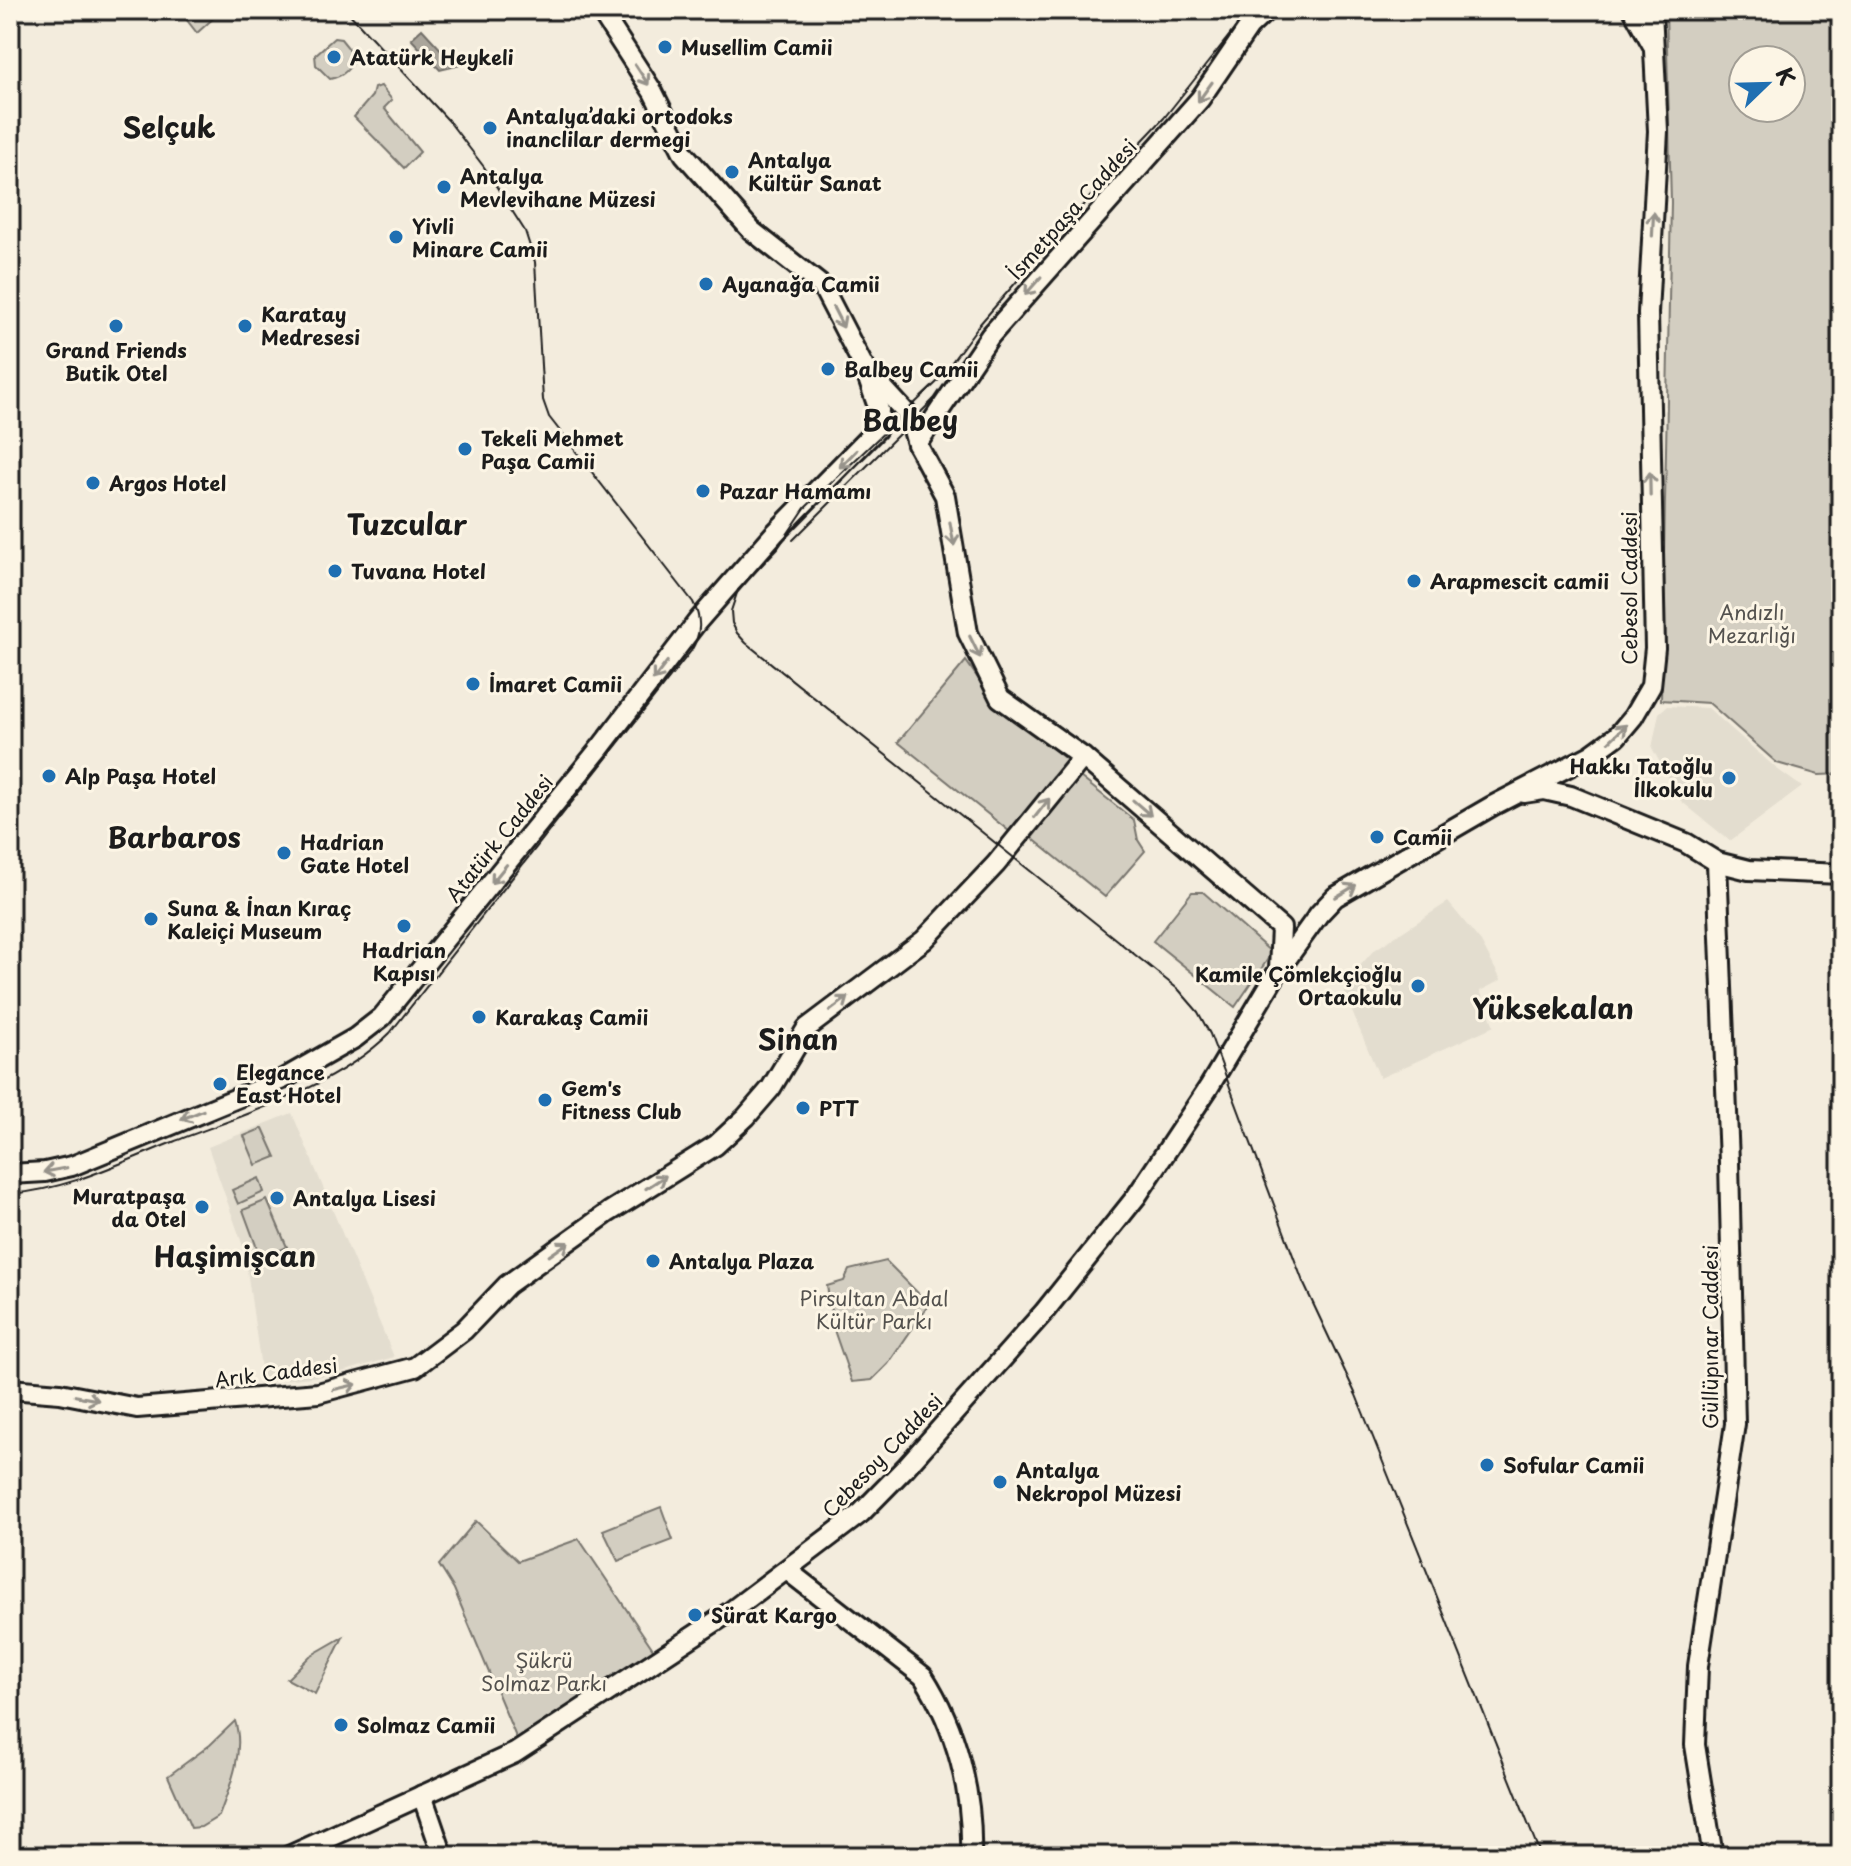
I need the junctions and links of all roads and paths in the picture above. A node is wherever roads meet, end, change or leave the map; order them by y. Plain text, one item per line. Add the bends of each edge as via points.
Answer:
1 (600, 10) edge
2 (1267, 10) edge
3 (1633, 10) edge
4 (1652, 10) edge
5 (1654, 46) junction
6 (864, 367) junction
7 (917, 444) junction
8 (1083, 757) junction
9 (1569, 766) junction
10 (1515, 794) junction
11 (1571, 796) junction
12 (1717, 862) junction
13 (1841, 874) edge
14 (1319, 914) junction
15 (1281, 928) junction
16 (1278, 971) junction
17 (10, 1174) edge
18 (10, 1389) edge
19 (788, 1571) junction
20 (416, 1798) junction
21 (289, 1856) edge
22 (430, 1856) edge
23 (443, 1856) edge
24 (971, 1856) edge
25 (1713, 1856) edge

1 -> 6 street via 653,92 684,154 751,230 822,286
2 -> 7 street, İsmetpaşa Caddesi via 1249,27 1200,99 990,336
3 - 5 street
4 - 5 street, Cebesol Caddesi
9 -> 5 street, Cebesol Caddesi via 1617,736 1651,686 1655,648 1648,313 1658,131
6 - 7 street via 909,416
6 -> 17 street, Atatürk Caddesi via 879,410 877,429 699,619 382,1017 283,1079 72,1166
7 -> 8 street via 945,496 968,633 1000,698
8 -> 15 street
18 -> 8 street, Arık Caddesi via 137,1408 318,1393 408,1370 464,1330 507,1285 716,1145 771,1088 807,1028 924,940 1001,858
9 - 10 street, Cebesol Caddesi
9 - 11 street via 1563,783
10 - 11 street via 1544,790
14 -> 10 street, Cebesol Caddesi via 1335,897
11 - 12 street via 1686,843
12 - 13 street via 1749,870
12 - 25 street, Güllüpınar Caddesi via 1735,1424 1698,1666 1695,1745
14 - 15 street
14 - 16 street, Cebesol Caddesi
15 - 16 street
16 - 19 street, Cebesoy Caddesi via 1157,1167 1044,1312 861,1513
19 - 20 street, Cebesoy Caddesi via 515,1753
19 - 24 street via 923,1676 956,1740
20 - 21 street, Cebesoy Caddesi
20 - 22 street
20 - 23 street

